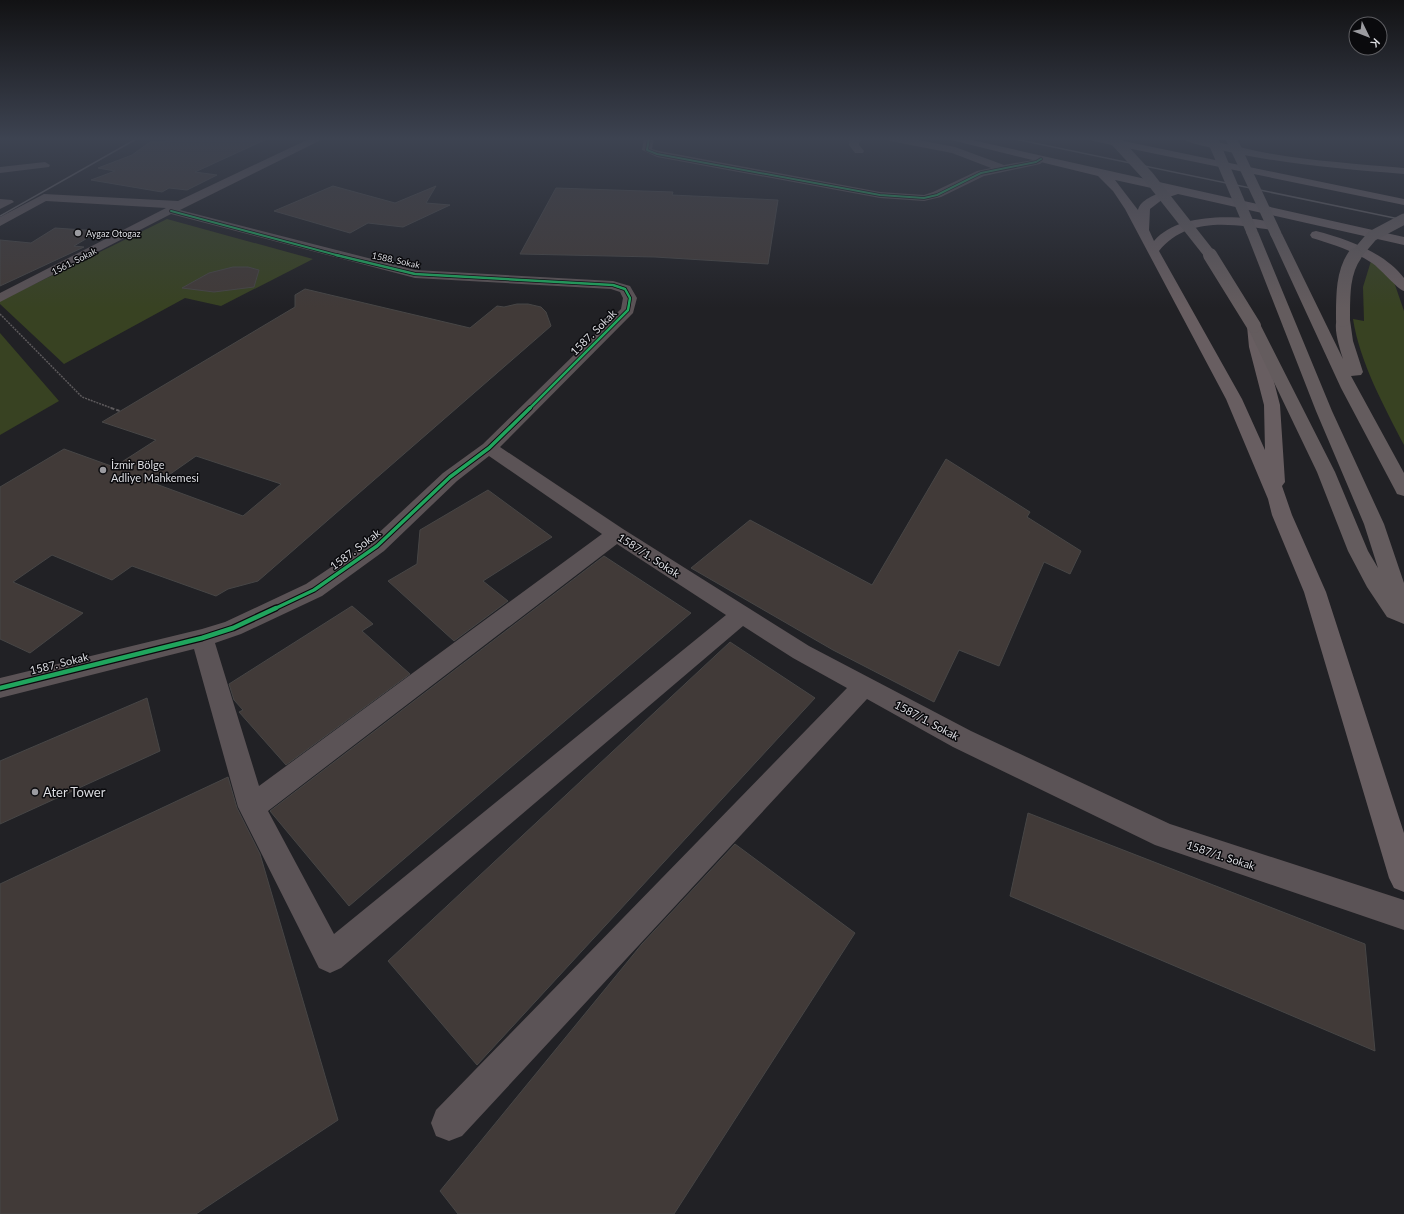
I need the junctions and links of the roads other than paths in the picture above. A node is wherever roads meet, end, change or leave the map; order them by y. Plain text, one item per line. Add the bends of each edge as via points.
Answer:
1 (203, 195) edge
2 (873, 195) edge
3 (938, 195) edge
4 (1121, 195) edge
5 (1163, 195) edge
6 (1165, 195) edge
7 (1193, 195) edge
8 (1226, 195) edge
9 (1236, 195) edge
10 (1258, 195) edge
11 (1369, 195) edge
12 (1390, 195) edge
13 (1404, 197) edge
14 (0, 202) edge
15 (1404, 202) edge
16 (0, 206) edge
17 (175, 208) junction
18 (1404, 219) edge
19 (0, 222) edge
20 (1143, 229) junction
21 (1399, 236) edge
22 (1153, 251) junction
23 (1400, 254) dead end
24 (1404, 287) edge
25 (625, 289) joint
26 (0, 298) edge
27 (1254, 326) junction
28 (1381, 446) junction
29 (489, 448) junction
30 (1404, 490) edge
31 (1278, 499) junction
32 (616, 534) junction
33 (742, 614) junction
34 (1404, 616) edge
35 (1404, 625) edge
36 (202, 638) junction
37 (864, 686) junction
38 (0, 688) edge
39 (252, 807) junction
40 (1404, 878) edge
41 (1404, 915) edge
42 (449, 1122) dead end

1 - 17 street, 1561. Sokak
2 - 3 street via 910,198
4 - 20 main road
5 - 27 highway, bridge via 1209,253
6 - 20 main road via 1144,208
7 - 21 main road
8 - 21 main road
9 - 34 highway, bridge via 1324,410 1374,524
10 - 28 highway, bridge via 1349,388
11 - 15 main road
12 - 13 main road
14 - 16 street via 8,202
17 - 19 street, 1588. Sokak via 44,197
17 - 25 street, 1588. Sokak via 309,248 415,274 602,284
17 - 26 street, 1561. Sokak
18 - 28 highway, bridge via 1388,226 1360,246 1347,268 1345,278 1345,341 1364,394 1377,418
20 - 22 main road
21 - 23 main road
22 - 24 main road via 1158,242 1165,237 1190,225 1229,222 1276,226 1307,232 1351,247 1390,269
22 - 31 main road via 1234,399
25 - 29 street, 1587. Sokak via 630,298 628,310
27 - 31 main road via 1272,405
27 - 35 highway via 1326,472 1358,551
28 - 30 highway
29 - 32 street, 1587/1. Sokak
29 - 36 street, 1587. Sokak via 450,476 377,546 314,590 234,628
31 - 40 main road via 1282,515 1315,592
32 - 33 street, 1587/1. Sokak
32 - 39 street
33 - 37 street, 1587/1. Sokak via 801,652
33 - 39 street via 330,957
36 - 38 street, 1587. Sokak
36 - 39 street
37 - 41 street, 1587/1. Sokak via 962,739 1165,836
37 - 42 street

